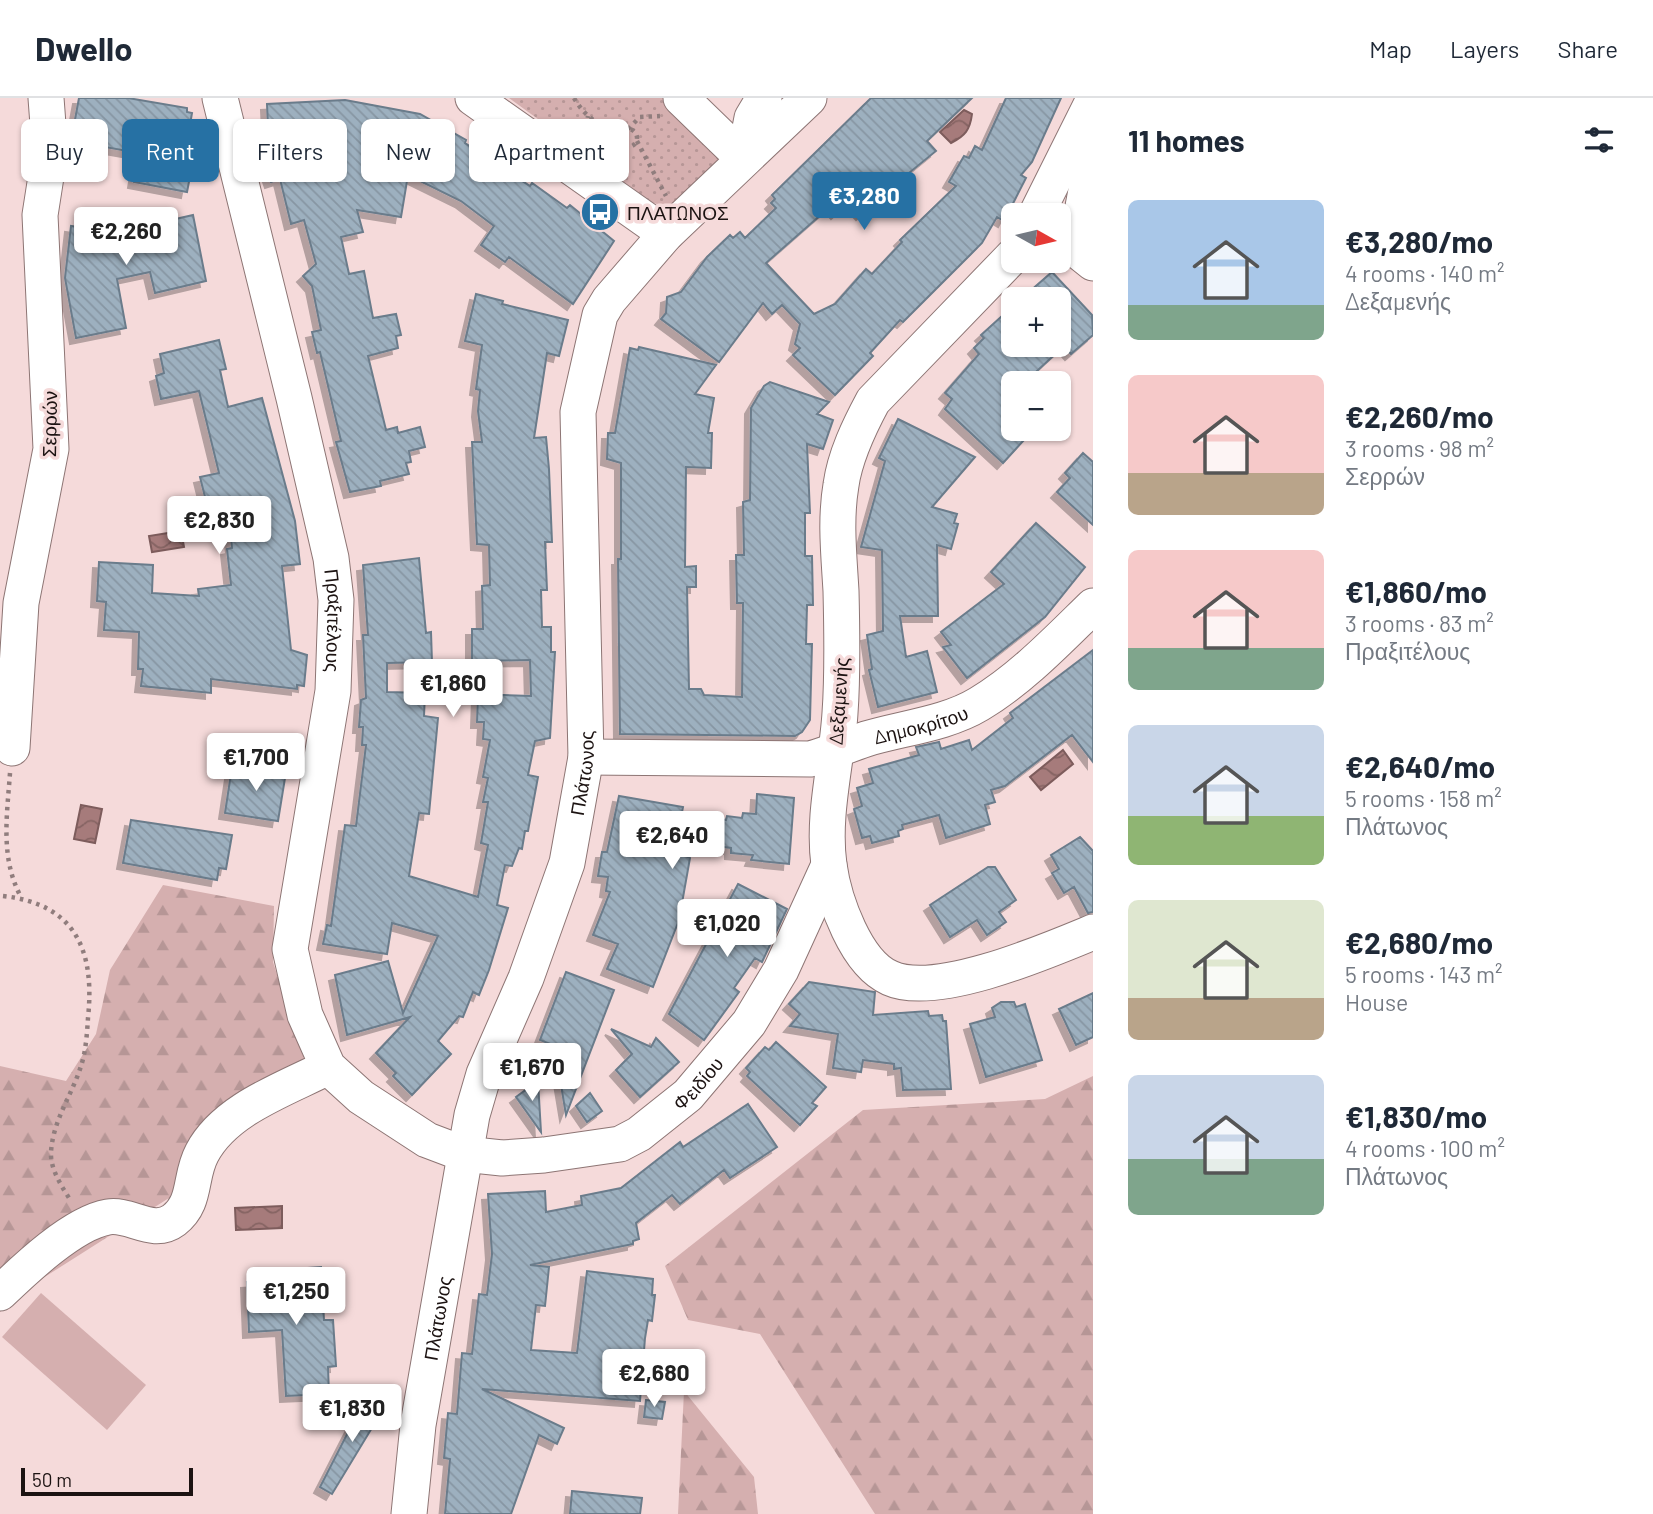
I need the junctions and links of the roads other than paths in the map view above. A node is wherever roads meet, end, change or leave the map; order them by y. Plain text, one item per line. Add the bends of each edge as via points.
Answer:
1 (46, 98) edge
2 (220, 98) edge
3 (473, 98) edge
4 (681, 98) edge
5 (764, 98) edge
6 (809, 98) edge
7 (1092, 109) edge
8 (1093, 153) edge
9 (744, 159) junction
10 (1042, 203) edge
11 (670, 230) junction
12 (1093, 263) edge
13 (1001, 268) edge
14 (1093, 606) edge
15 (12, 748) road end
16 (834, 753) junction
17 (586, 757) junction
18 (829, 865) junction
19 (1093, 932) edge
20 (328, 1067) junction
21 (464, 1154) junction
22 (0, 1293) edge
23 (409, 1514) edge

1 - 15 street, Σερρών via 50,151 40,215 51,449 21,603
2 - 20 street, Πραξιτέλους via 295,398 336,600 333,691 290,949 305,1015
3 - 11 street
4 - 9 street
5 - 9 street via 752,118
6 - 9 street, Πλάτωνος
7 - 10 street
8 - 12 street via 1077,239 1078,251
9 - 11 street, Πλάτωνος
11 - 17 street, Πλάτωνος via 600,316 578,412
13 - 16 street, Δεξαμενής via 887,383 873,401 851,450 841,483 838,523 842,625 840,715
14 - 16 street, Δημοκρίτου via 979,704
16 - 17 street, Δημοκρίτου via 810,759
16 - 18 street, Δεξαμενής
17 - 21 street, Πλάτωνος via 567,863 526,978 484,1074
18 - 19 street, Δεξαμενής via 856,946 866,961 891,979 938,982 964,977
18 - 21 street, Φειδίου via 781,970 749,1023 688,1096 661,1118 620,1144 600,1148 502,1158
20 - 21 street, Πραξιτέλους via 361,1097 427,1140
20 - 22 street via 236,1116 213,1137 200,1155 192,1199 175,1220 153,1226 123,1215 104,1217 42,1254
21 - 23 street, Πλάτωνος via 418,1425

